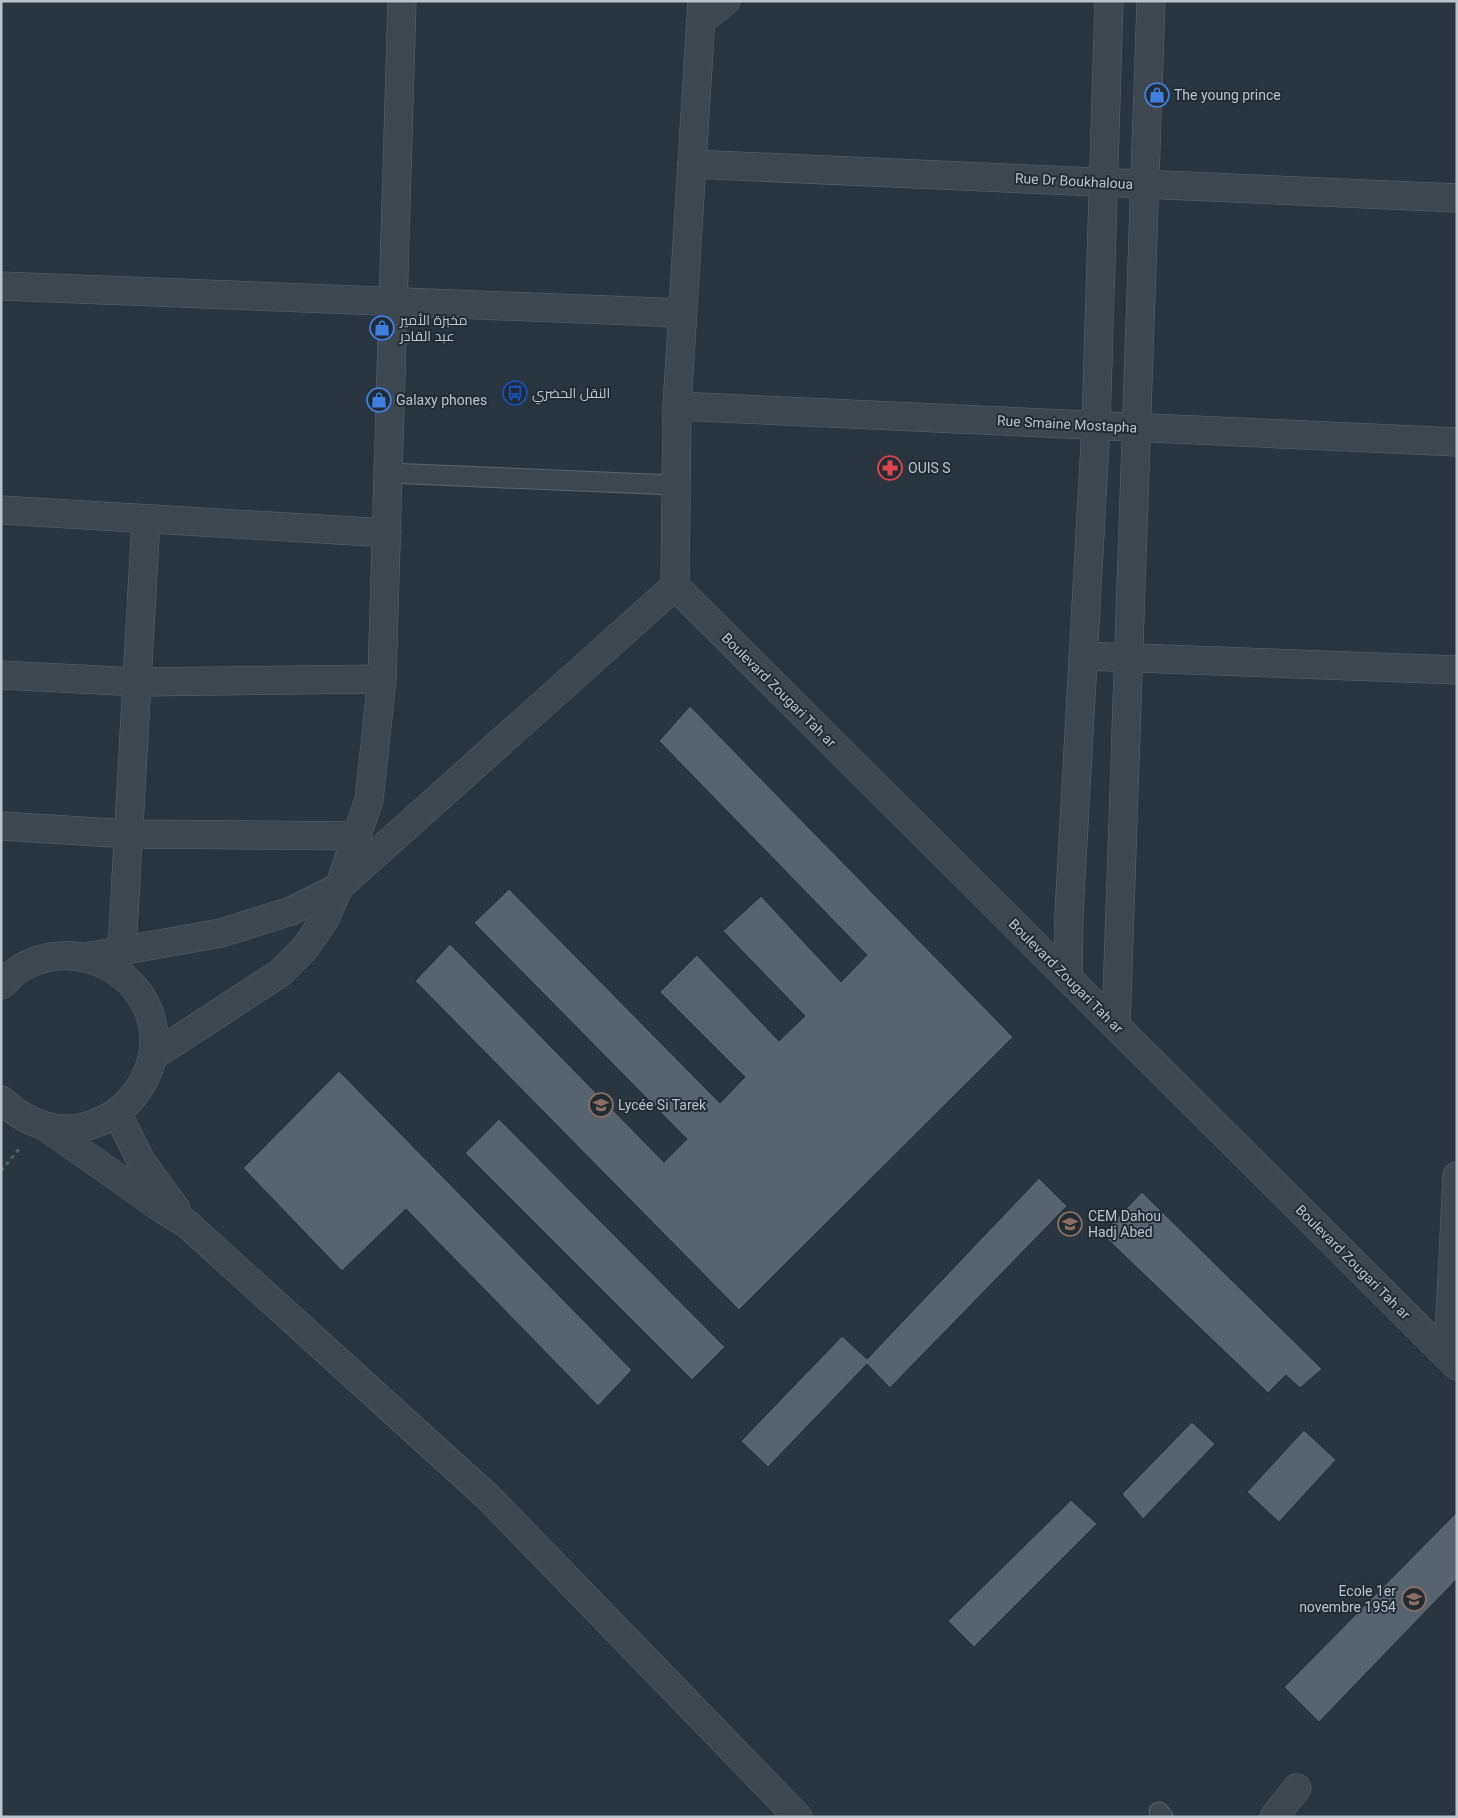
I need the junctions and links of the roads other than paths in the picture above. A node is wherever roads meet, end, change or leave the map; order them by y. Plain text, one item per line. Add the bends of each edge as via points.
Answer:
1 (402, 1) edge
2 (726, 1) edge
3 (1109, 1) edge
4 (1151, 1) edge
5 (702, 11) edge
6 (692, 164) junction
7 (1103, 182) junction
8 (1145, 184) junction
9 (1457, 198) edge
10 (1, 286) edge
11 (393, 301) junction
12 (683, 313) junction
13 (677, 406) junction
14 (1096, 425) junction
15 (1137, 427) junction
16 (1457, 442) edge
17 (388, 473) junction
18 (674, 485) junction
19 (1, 510) edge
20 (146, 520) junction
21 (387, 533) junction
22 (675, 586) junction
23 (1083, 656) junction
24 (1128, 659) junction
25 (1457, 670) edge
26 (1, 675) edge
27 (382, 679) junction
28 (138, 682) junction
29 (1, 826) edge
30 (129, 834) junction
31 (357, 836) junction
32 (339, 887) junction
33 (122, 950) junction
34 (86, 957) junction
35 (8, 973) edge
36 (1068, 978) junction
37 (1116, 1026) junction
38 (153, 1056) junction
39 (1, 1100) edge
40 (117, 1113) junction
41 (46, 1127) junction
42 (1457, 1176) edge
43 (186, 1223) junction
44 (1454, 1357) edge
45 (1297, 1788) dead end
46 (798, 1817) edge
47 (1274, 1817) edge

1 - 11 street
2 - 5 street
3 - 7 street
4 - 8 street
5 - 6 street
6 - 7 street, Rue Dr Boukhaloua
6 - 12 street
7 - 8 street, Rue Dr Boukhaloua
7 - 14 street
8 - 9 street, Rue Dr Boukhaloua
8 - 15 street
10 - 11 street
11 - 12 street
11 - 17 street
12 - 13 street
13 - 14 street, Rue Smaine Mostapha
13 - 18 street
14 - 15 street, Rue Smaine Mostapha
14 - 23 street
15 - 16 street, Rue Smaine Mostapha
15 - 24 street
17 - 18 lane
17 - 21 street
18 - 22 street
19 - 20 street
20 - 21 street
20 - 28 street
21 - 27 street
22 - 32 street
22 - 36 street, Boulevard Zougari Tah ar
23 - 24 street
23 - 36 street
24 - 25 street
24 - 37 street
26 - 28 street
27 - 28 street
27 - 31 street via 369,800
28 - 30 street
29 - 30 street
30 - 31 street
30 - 33 street
31 - 32 street
32 - 33 street via 291,911 221,933
32 - 38 street via 325,920 305,948 280,973
33 - 34 street
34 - 35 street via 63,955 41,959
34 - 38 street via 110,966 130,983 145,1004 153,1029
36 - 37 street, Boulevard Zougari Tah ar
37 - 44 street, Boulevard Zougari Tah ar
38 - 40 street via 141,1088
39 - 41 street via 18,1115
40 - 41 street via 84,1128
40 - 43 street via 140,1161
41 - 43 street
42 - 44 street
43 - 46 street via 489,1498
45 - 47 street

